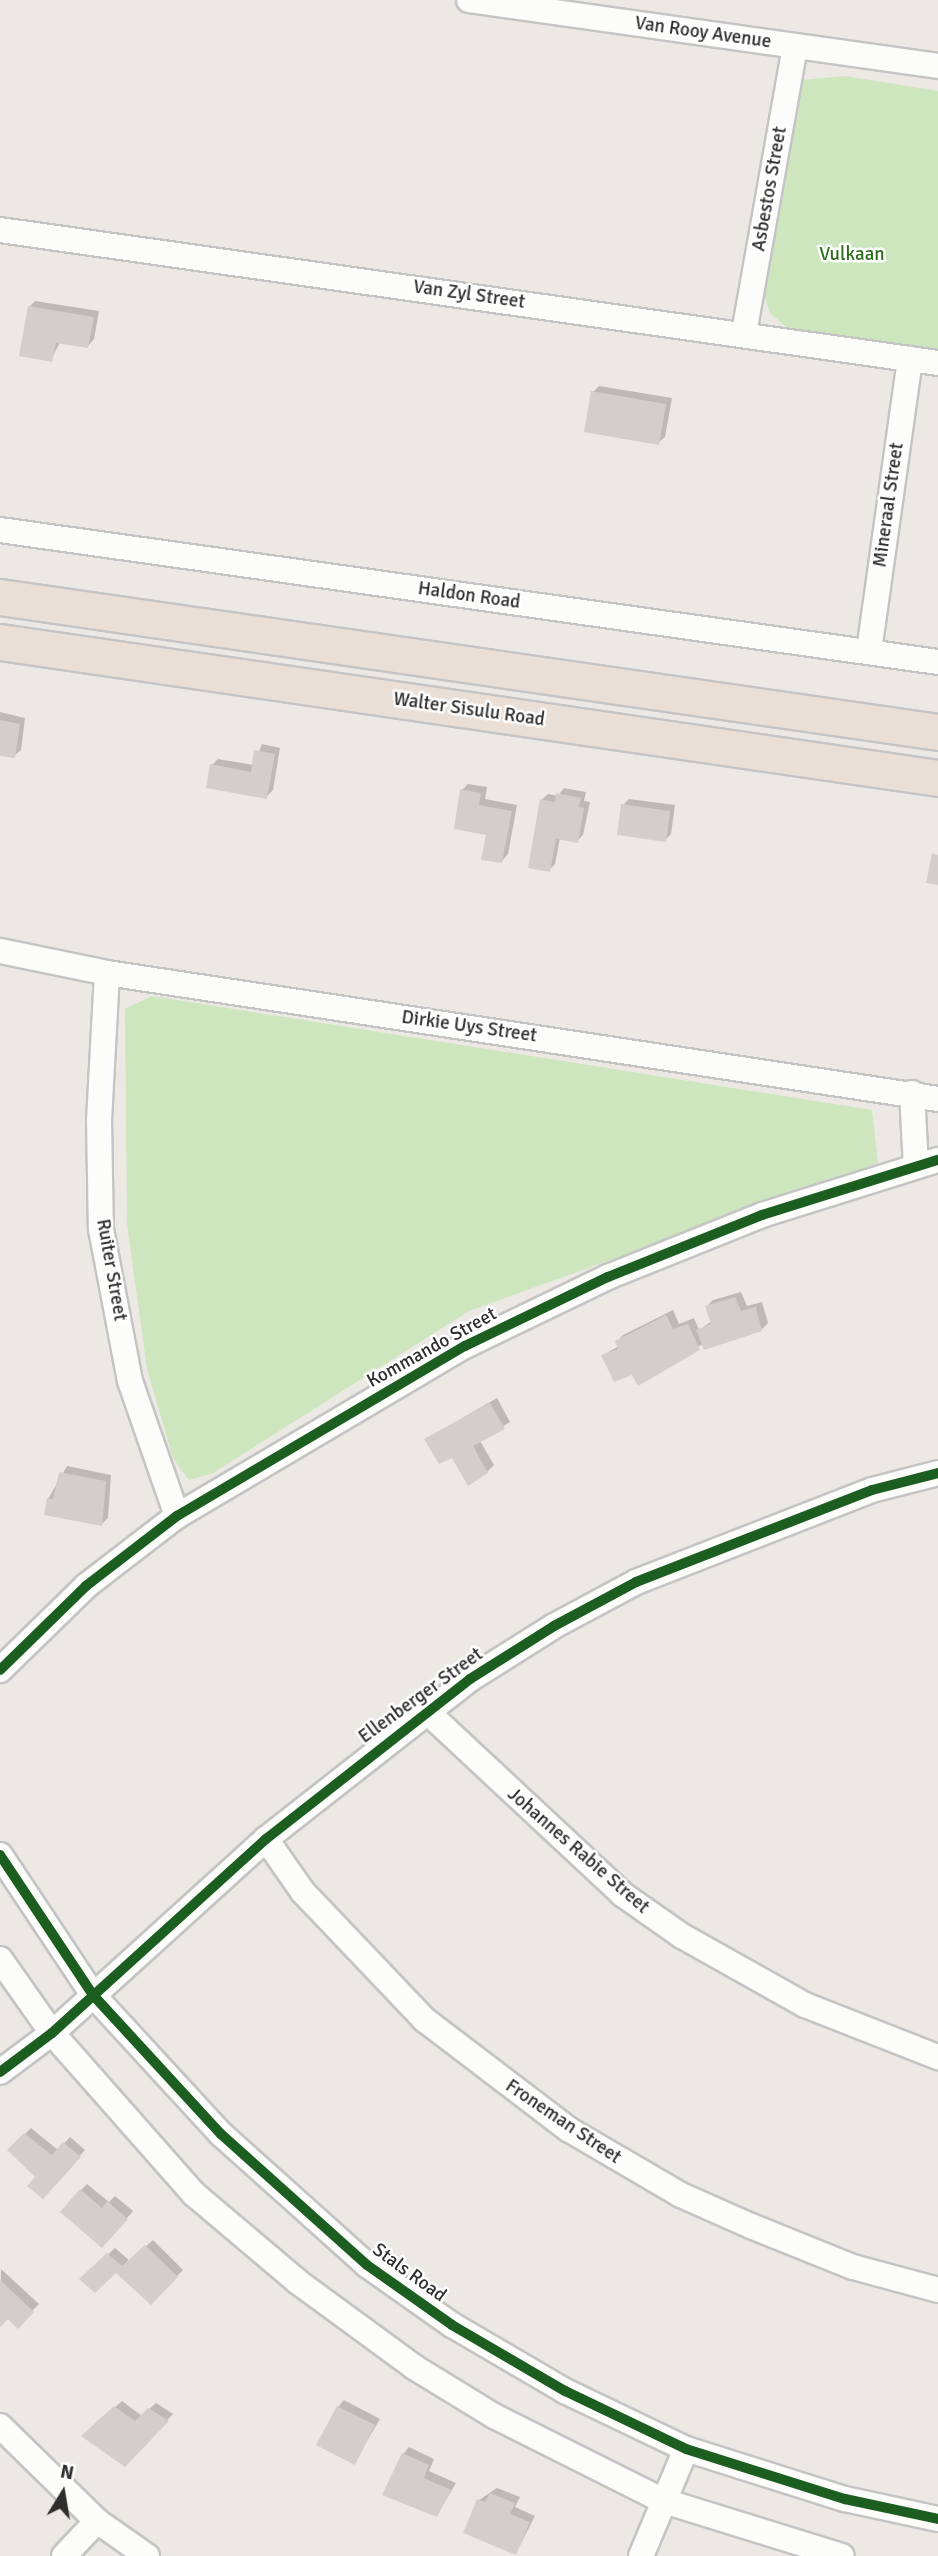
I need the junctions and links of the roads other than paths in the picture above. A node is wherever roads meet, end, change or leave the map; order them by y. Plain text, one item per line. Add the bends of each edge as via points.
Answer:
1 (469, 0) edge
2 (795, 46) junction
3 (938, 66) edge
4 (0, 230) edge
5 (744, 333) junction
6 (910, 359) junction
7 (938, 363) edge
8 (0, 530) edge
9 (0, 597) edge
10 (230, 632) junction
11 (0, 642) edge
12 (869, 651) junction
13 (938, 662) edge
14 (461, 664) junction
15 (225, 674) junction
16 (455, 708) junction
17 (793, 712) junction
18 (938, 732) edge
19 (786, 756) junction
20 (938, 778) edge
21 (0, 951) edge
22 (107, 973) junction
23 (912, 1093) junction
24 (938, 1099) edge
25 (927, 1163) edge
26 (938, 1473) edge
27 (177, 1516) junction
28 (0, 1670) edge
29 (425, 1710) junction
30 (266, 1839) junction
31 (0, 1855) edge
32 (0, 1959) edge
33 (93, 1996) junction
34 (52, 2033) junction
35 (938, 2057) edge
36 (0, 2072) edge
37 (938, 2290) edge
38 (0, 2426) edge
39 (686, 2449) junction
40 (664, 2501) junction
41 (938, 2519) edge
42 (97, 2521) junction
43 (64, 2556) edge
44 (147, 2556) edge
45 (641, 2556) edge
46 (842, 2556) edge

1 - 2 street, Van Rooy Avenue
2 - 3 street, Van Rooy Avenue
2 - 5 street, Asbestos Street
4 - 5 street, Van Zyl Street
5 - 6 street, Van Zyl Street
6 - 7 street, Van Zyl Street
6 - 12 street, Mineraal Street
8 - 12 street, Haldon Road
9 - 10 highway
10 - 14 highway
10 - 15 highway
11 - 15 highway, Walter Sisulu Road
12 - 13 street, Haldon Road
14 - 16 highway
14 - 17 highway
15 - 16 highway, Walter Sisulu Road
16 - 19 highway, Walter Sisulu Road
17 - 18 highway
17 - 19 highway
19 - 20 highway, Walter Sisulu Road
21 - 22 street, Dirkie Uys Street
22 - 23 street, Dirkie Uys Street
22 - 27 street, Ruiter Street via 100,1119 101,1229 130,1381
23 - 24 street, Dirkie Uys Street
23 - 25 street
25 - 27 street, Kommando Street via 762,1215 608,1277 466,1346
26 - 29 street, Ellenberger Street via 872,1490 636,1583 554,1626
27 - 28 street, Kommando Street via 86,1586
29 - 30 street, Ellenberger Street
29 - 35 street, Johannes Rabie Street via 602,1876 681,1936 806,2005
30 - 33 street, Ellenberger Street
30 - 37 street, Froneman Street via 303,1892 425,2020 568,2129 681,2194 764,2232 853,2267
31 - 33 street, Stals Road
32 - 34 street
33 - 34 street, Ellenberger Street
33 - 39 street, Stals Road via 221,2134 367,2265 452,2325 565,2391
34 - 36 street, Ellenberger Street
34 - 40 street via 194,2194 298,2282 414,2367 494,2416
38 - 42 street
39 - 40 street
39 - 41 street, Stals Road via 845,2499
40 - 45 street
40 - 46 street
42 - 43 street
42 - 44 street

